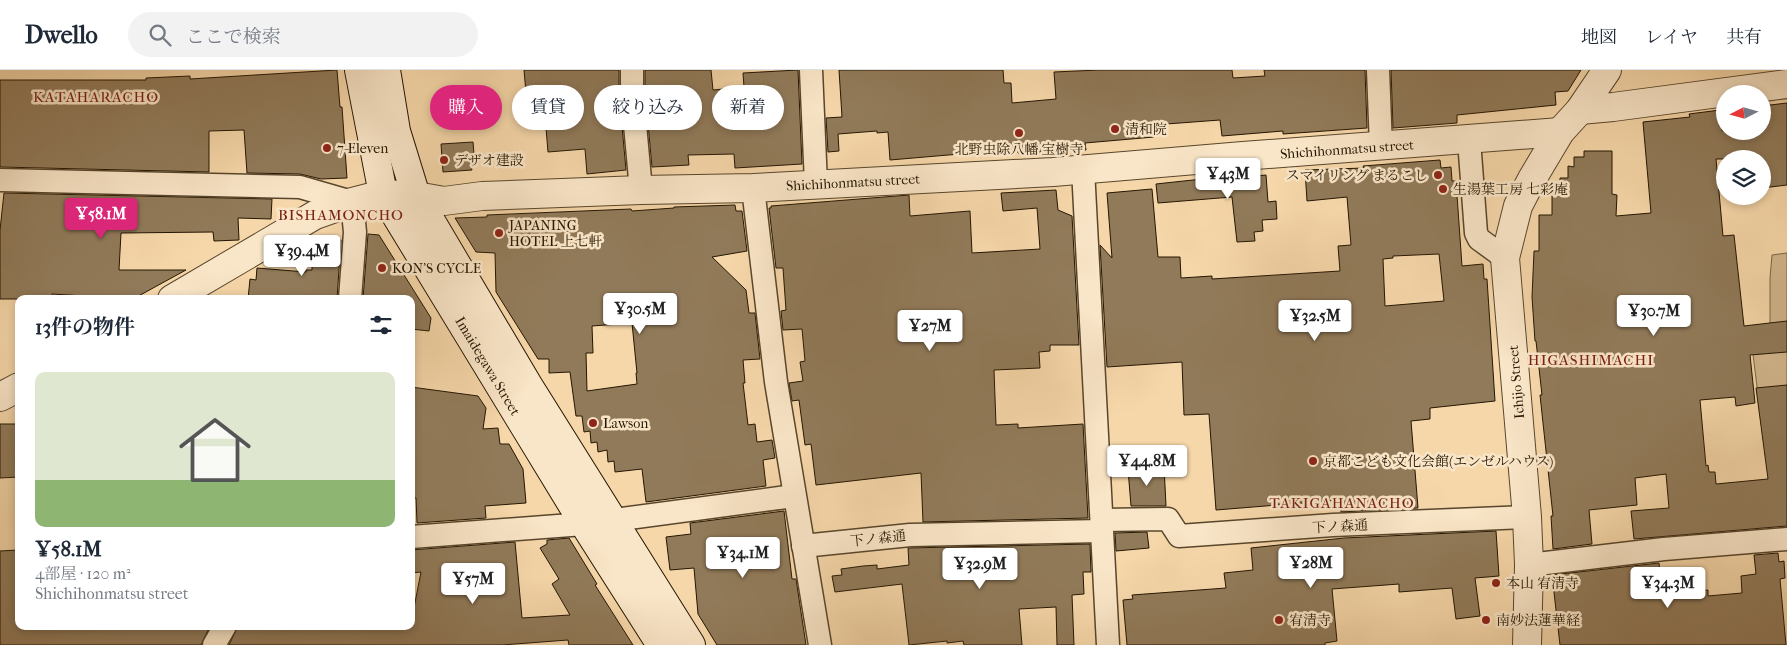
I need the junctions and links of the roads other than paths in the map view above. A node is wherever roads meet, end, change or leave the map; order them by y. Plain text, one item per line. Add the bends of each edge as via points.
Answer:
1 (359, 70) edge
2 (386, 70) edge
3 (632, 70) edge
4 (811, 70) edge
5 (1378, 70) edge
6 (1607, 70) edge
7 (1787, 84) edge
8 (1580, 110) junction
9 (1560, 132) junction
10 (1470, 140) junction
11 (1381, 147) junction
12 (1084, 169) junction
13 (0, 180) edge
14 (816, 184) junction
15 (753, 188) junction
16 (641, 190) junction
17 (383, 194) junction
18 (416, 196) junction
19 (352, 202) junction
20 (1505, 258) junction
21 (179, 295) edge
22 (350, 295) edge
23 (15, 389) edge
24 (0, 397) edge
25 (794, 496) junction
26 (1527, 517) junction
27 (612, 520) junction
28 (584, 524) junction
29 (1102, 525) junction
30 (415, 537) edge
31 (1787, 539) edge
32 (803, 546) junction
33 (1529, 565) junction
34 (223, 630) edge
35 (214, 645) edge
36 (661, 645) edge
37 (690, 645) edge
38 (820, 645) edge
39 (1108, 645) edge
40 (1528, 645) edge

1 - 17 street, Imaidegawa Street
2 - 18 street, Imaidegawa Street via 396,130
3 - 16 street
4 - 14 street
5 - 11 street
6 - 8 street, Ichijo Street
7 - 8 street
8 - 9 street, Ichijo Street
9 - 10 street, Shichihonmatsu street
9 - 20 street, Ichijo Street via 1518,206
10 - 11 street, Shichihonmatsu street
10 - 20 street via 1476,233 1479,239
11 - 12 street, Shichihonmatsu street
12 - 14 street, Shichihonmatsu street
12 - 29 street
13 - 19 street via 300,187
14 - 15 street, Shichihonmatsu street
15 - 16 street, Shichihonmatsu street
15 - 25 street via 776,382
16 - 18 street, Shichihonmatsu street via 444,200
17 - 18 street, Shichihonmatsu street
17 - 19 street, Shichihonmatsu street
17 - 28 street, Imaidegawa Street
18 - 27 street, Imaidegawa Street
19 - 21 street, Shichihonmatsu street via 315,215
19 - 22 street via 355,232
20 - 26 street, Ichijo Street
23 - 24 street
25 - 27 street
25 - 32 street
26 - 29 street, 下ノ森通 via 1179,536 1168,519
26 - 33 street, Ichijo Street
27 - 28 street
27 - 37 street, Imaidegawa Street
28 - 30 street
28 - 36 street, Imaidegawa Street
29 - 32 street, 下ノ森通 via 910,535
29 - 39 street
31 - 33 street
32 - 38 street
33 - 40 street, Ichijo Street
34 - 35 street

